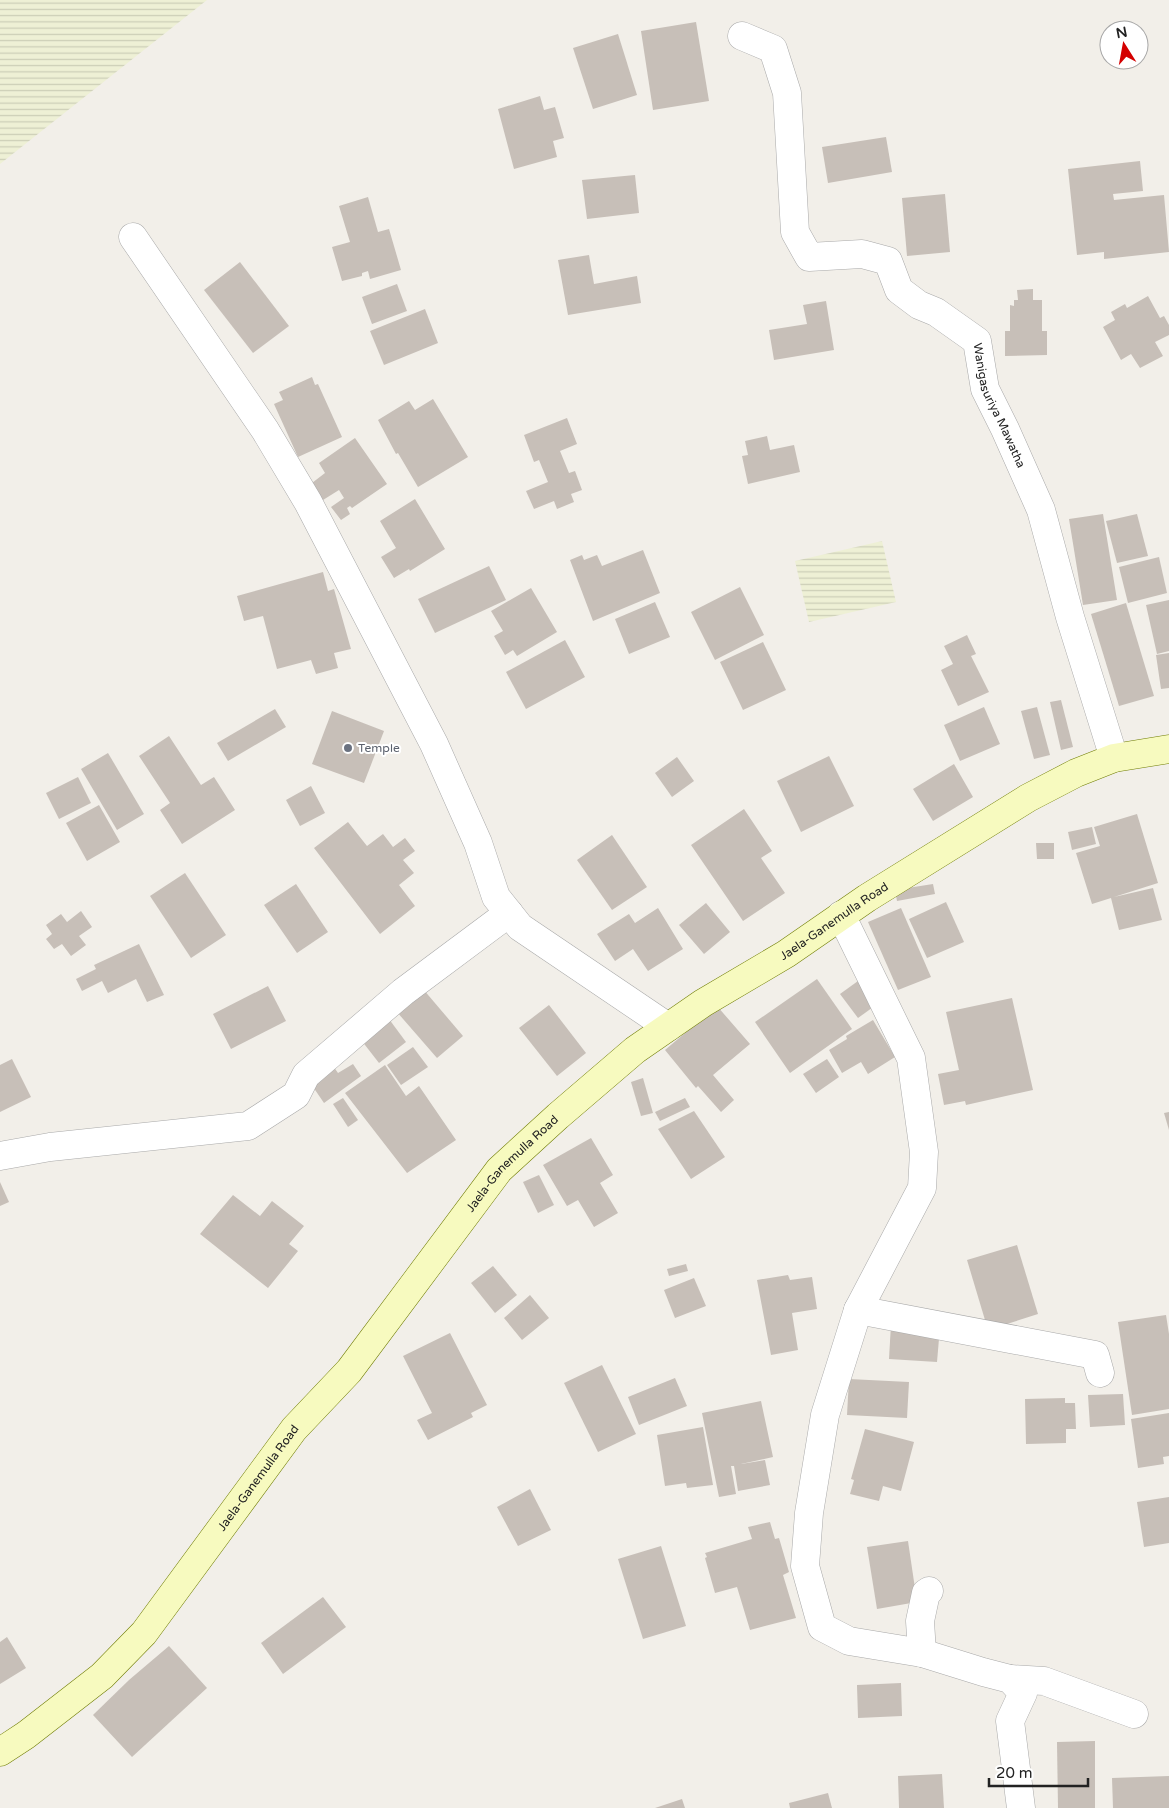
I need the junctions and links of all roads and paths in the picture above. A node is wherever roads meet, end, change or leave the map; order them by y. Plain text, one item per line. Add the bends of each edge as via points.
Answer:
1 (742, 36) dead end
2 (133, 237) dead end
3 (1169, 749) edge
4 (1114, 758) junction
5 (508, 913) junction
6 (841, 916) junction
7 (668, 1027) junction
8 (0, 1156) edge
9 (858, 1310) junction
10 (1100, 1372) dead end
11 (929, 1591) dead end
12 (922, 1653) junction
13 (1010, 1679) junction
14 (1134, 1714) dead end
15 (0, 1752) edge
16 (1021, 1808) edge

1 - 4 street, Wanigasuriya Mawatha via 773,49 787,93 795,232 809,257 862,254 888,260 899,290 977,341 985,389 1041,510
2 - 5 street via 265,430 308,502 434,744 478,843 496,897
3 - 4 main road, Jaela-Ganemulla Road
4 - 6 main road, Jaela-Ganemulla Road via 1028,798
5 - 7 street via 520,927
5 - 8 street via 403,992 306,1075 296,1095 248,1126 50,1147
6 - 7 main road, Jaela-Ganemulla Road
6 - 9 street via 911,1058 924,1152 922,1188
7 - 15 main road, Jaela-Ganemulla Road via 635,1050 499,1170 349,1370 294,1429 144,1632 102,1676
9 - 10 street via 1095,1355
9 - 12 street via 825,1415 808,1513 805,1566 822,1627 849,1641
11 - 12 street via 920,1621
12 - 13 street
13 - 14 street via 1044,1681
13 - 16 street via 1023,1693 1010,1721

